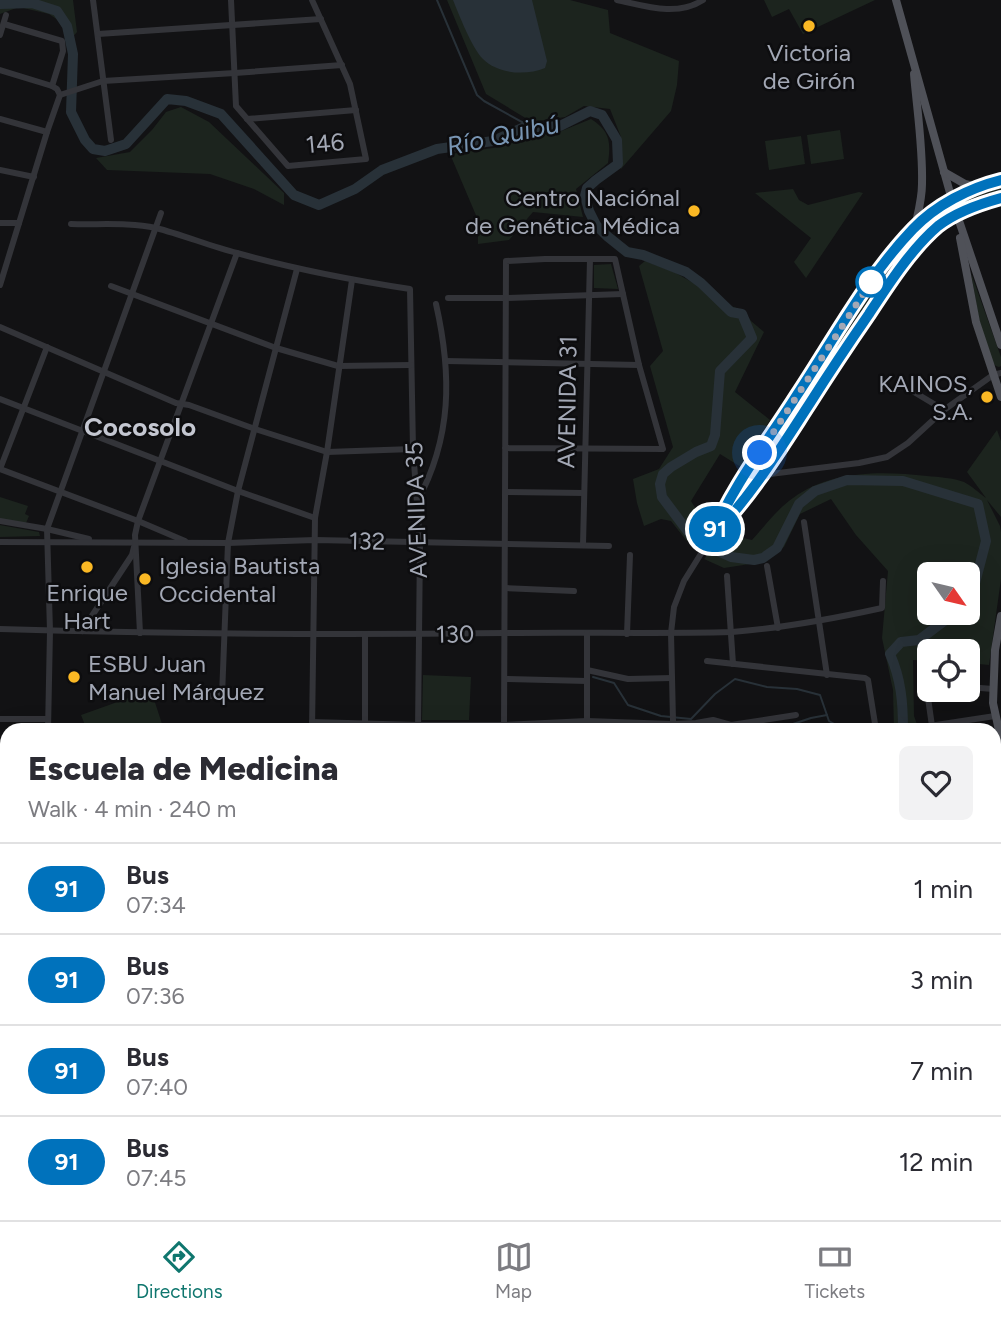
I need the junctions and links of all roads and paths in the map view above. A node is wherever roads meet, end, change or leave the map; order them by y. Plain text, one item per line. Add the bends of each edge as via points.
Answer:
1 (93, 0) edge
2 (231, 0) edge
3 (312, 0) edge
4 (617, 0) edge
5 (703, 0) edge
6 (896, 0) edge
7 (647, 3) edge
8 (6, 15) dead end
9 (321, 19) junction
10 (4, 24) junction
11 (232, 24) junction
12 (98, 34) junction
13 (0, 35) edge
14 (912, 54) junction
15 (342, 65) junction
16 (0, 70) edge
17 (235, 74) junction
18 (103, 82) junction
19 (52, 86) junction
20 (63, 94) junction
21 (356, 110) junction
22 (0, 119) edge
23 (247, 119) junction
24 (47, 132) junction
25 (111, 140) dead end
26 (0, 170) edge
27 (944, 172) junction
28 (34, 177) junction
29 (1001, 180) edge
30 (978, 187) junction
31 (1001, 198) edge
32 (952, 200) junction
33 (161, 213) dead end
34 (958, 218) junction
35 (0, 223) edge
36 (19, 223) junction
37 (71, 224) dead end
38 (915, 227) junction
39 (155, 228) junction
40 (237, 253) junction
41 (590, 259) junction
42 (297, 269) junction
43 (352, 280) junction
44 (0, 285) edge
45 (111, 286) dead end
46 (131, 293) junction
47 (589, 294) junction
48 (623, 294) junction
49 (448, 298) dead end
50 (506, 298) junction
51 (436, 304) dead end
52 (212, 323) junction
53 (0, 327) edge
54 (1001, 345) edge
55 (47, 347) junction
56 (276, 348) junction
57 (822, 356) junction
58 (446, 361) junction
59 (506, 362) junction
60 (588, 363) junction
61 (835, 364) junction
62 (411, 365) junction
63 (639, 365) junction
64 (338, 366) junction
65 (103, 372) junction
66 (997, 374) edge
67 (914, 392) dead end
68 (1001, 397) edge
69 (0, 399) edge
70 (182, 404) junction
71 (23, 408) junction
72 (944, 410) junction
73 (255, 429) junction
74 (81, 432) junction
75 (505, 448) junction
76 (413, 449) junction
77 (586, 449) junction
78 (327, 452) junction
79 (161, 462) junction
80 (749, 468) junction
81 (0, 469) edge
82 (762, 475) junction
83 (238, 491) junction
84 (59, 492) junction
85 (505, 492) junction
86 (584, 493) junction
87 (416, 503) junction
88 (315, 518) junction
89 (0, 521) edge
90 (138, 521) junction
91 (804, 522) dead end
92 (47, 529) junction
93 (712, 536) junction
94 (315, 540) junction
95 (0, 542) edge
96 (47, 542) junction
97 (97, 542) junction
98 (136, 542) junction
99 (420, 542) junction
100 (191, 543) junction
101 (228, 543) junction
102 (505, 544) junction
103 (583, 545) junction
104 (609, 546) dead end
105 (630, 555) dead end
106 (767, 566) dead end
107 (727, 576) dead end
108 (883, 581) dead end
109 (505, 588) junction
110 (574, 591) dead end
111 (1001, 616) edge
112 (820, 621) junction
113 (778, 628) junction
114 (0, 629) edge
115 (50, 631) junction
116 (82, 631) junction
117 (732, 632) junction
118 (140, 633) junction
119 (225, 633) junction
120 (313, 633) junction
121 (505, 633) junction
122 (587, 633) junction
123 (671, 633) junction
124 (365, 634) junction
125 (627, 634) junction
126 (419, 635) junction
127 (707, 661) dead end
128 (733, 664) junction
129 (587, 670) junction
130 (827, 675) junction
131 (672, 678) junction
132 (505, 679) junction
133 (587, 681) junction
134 (980, 688) edge
135 (993, 689) junction
136 (201, 694) dead end
137 (928, 702) edge
138 (796, 715) dead end
139 (995, 716) junction
140 (0, 719) edge
141 (48, 719) junction
142 (587, 721) junction
143 (48, 723) edge
144 (312, 723) edge
145 (365, 723) edge
146 (418, 723) edge
147 (505, 723) edge
148 (560, 723) edge
149 (672, 723) edge
150 (696, 723) edge
151 (696, 723) edge
152 (721, 723) edge
153 (753, 723) edge
154 (875, 723) edge
155 (932, 723) edge
156 (951, 723) edge
157 (997, 723) edge
158 (0, 937) edge
159 (0, 951) edge
160 (0, 1023) edge
161 (0, 1085) edge

1 - 12 street
2 - 11 street
3 - 9 street
4 - 7 street
5 - 7 street via 693,6 658,9
6 - 14 main road
8 - 10 street
9 - 11 street
9 - 15 street
10 - 13 street
10 - 19 street via 62,41
11 - 12 street
11 - 17 street
12 - 18 street
14 - 27 main road
14 - 38 main road via 922,184
15 - 17 street
15 - 21 street
16 - 19 street
17 - 18 street
17 - 23 street via 236,106
18 - 20 street
18 - 25 street
19 - 20 street
20 - 24 street
21 - 23 street
21 - 23 street, 146 via 366,159 288,166
22 - 24 street
24 - 28 street
26 - 28 street
27 - 30 main road
27 - 32 main road
28 - 36 street
29 - 30 main road
30 - 32 main road
31 - 34 main road
32 - 34 main road
32 - 38 street
33 - 39 street
34 - 54 main road
34 - 61 street via 939,226 921,243
34 - 66 main road via 976,322
35 - 36 street
36 - 44 street
37 - 39 street
38 - 57 street via 862,294
39 - 40 street
39 - 46 street
40 - 42 street
40 - 52 street
41 - 47 street, AVENIDA 31
41 - 48 street via 615,259
41 - 50 street via 506,261
42 - 43 street
42 - 56 street
43 - 62 street, AVENIDA 35 via 410,289
43 - 64 street
45 - 46 street
46 - 52 street
46 - 65 street
47 - 48 street
47 - 50 street
47 - 60 street, AVENIDA 31
48 - 63 street
49 - 50 street
50 - 59 street
51 - 58 street
52 - 56 street
52 - 70 street
53 - 55 street
55 - 65 street
55 - 71 street
56 - 64 street
56 - 73 street
57 - 61 street
57 - 80 street
58 - 59 street
58 - 87 street via 443,438
59 - 60 street
59 - 75 street
60 - 63 street
60 - 77 street, AVENIDA 31
61 - 82 street
62 - 64 street
62 - 76 street, AVENIDA 35
63 - 77 street via 663,449
64 - 78 street
65 - 70 street
65 - 74 street
66 - 68 main road
66 - 72 street
67 - 72 street
69 - 71 street
70 - 73 street
70 - 79 street
71 - 74 street
71 - 81 street
72 - 82 street via 887,457
73 - 78 street
73 - 83 street
74 - 79 street
74 - 84 street
75 - 77 street
75 - 85 street
76 - 78 street
76 - 87 street, AVENIDA 35
77 - 86 street, AVENIDA 31
78 - 88 street
79 - 83 street
79 - 90 street
80 - 82 street
80 - 93 street
81 - 84 street
82 - 93 street
83 - 88 street
83 - 101 street
84 - 90 street
84 - 92 street
85 - 86 street
85 - 102 street
86 - 103 street, AVENIDA 31
87 - 99 street, AVENIDA 35
88 - 94 street
89 - 92 street
90 - 98 street
90 - 100 street
91 - 112 street
92 - 96 street
92 - 97 street
93 - 123 street via 684,581
94 - 99 street, 132
94 - 101 street, 132
94 - 120 street
95 - 96 street, 132
96 - 97 street, 132
96 - 115 street
97 - 98 street, 132
98 - 100 street, 132
98 - 116 street
98 - 118 street
99 - 102 street, 132
99 - 126 street, AVENIDA 35
100 - 101 street, 132
101 - 119 street
102 - 103 street, 132
102 - 109 street
103 - 104 street, 132
105 - 125 street
106 - 113 street
107 - 117 street
108 - 112 street, 130 via 882,608
109 - 110 street
109 - 121 street
111 - 135 main road
112 - 113 street, 130
112 - 130 street
113 - 117 street, 130
114 - 115 street, 130
115 - 116 street, 130
115 - 141 street
116 - 118 street, 130
117 - 123 street, 130
117 - 128 street
118 - 119 street, 130
119 - 120 street, 130
119 - 136 street via 222,696
120 - 124 street, 130
120 - 144 street
121 - 122 street, 130
121 - 126 street, 130
121 - 132 street
122 - 125 street, 130
122 - 129 street
123 - 125 street, 130
123 - 131 street
124 - 126 street, 130
124 - 145 street
126 - 146 street, AVENIDA 35
127 - 128 street
128 - 130 street
129 - 131 street via 628,679
129 - 133 street
130 - 154 street via 867,680
131 - 149 street
132 - 133 street
132 - 147 street
133 - 142 street
134 - 135 street
135 - 139 main road
137 - 155 street
138 - 153 street
139 - 156 street
139 - 157 main road
140 - 141 street
141 - 143 street
142 - 148 street
142 - 149 street
149 - 151 street
150 - 152 street
158 - 159 street
159 - 160 street
160 - 161 street

